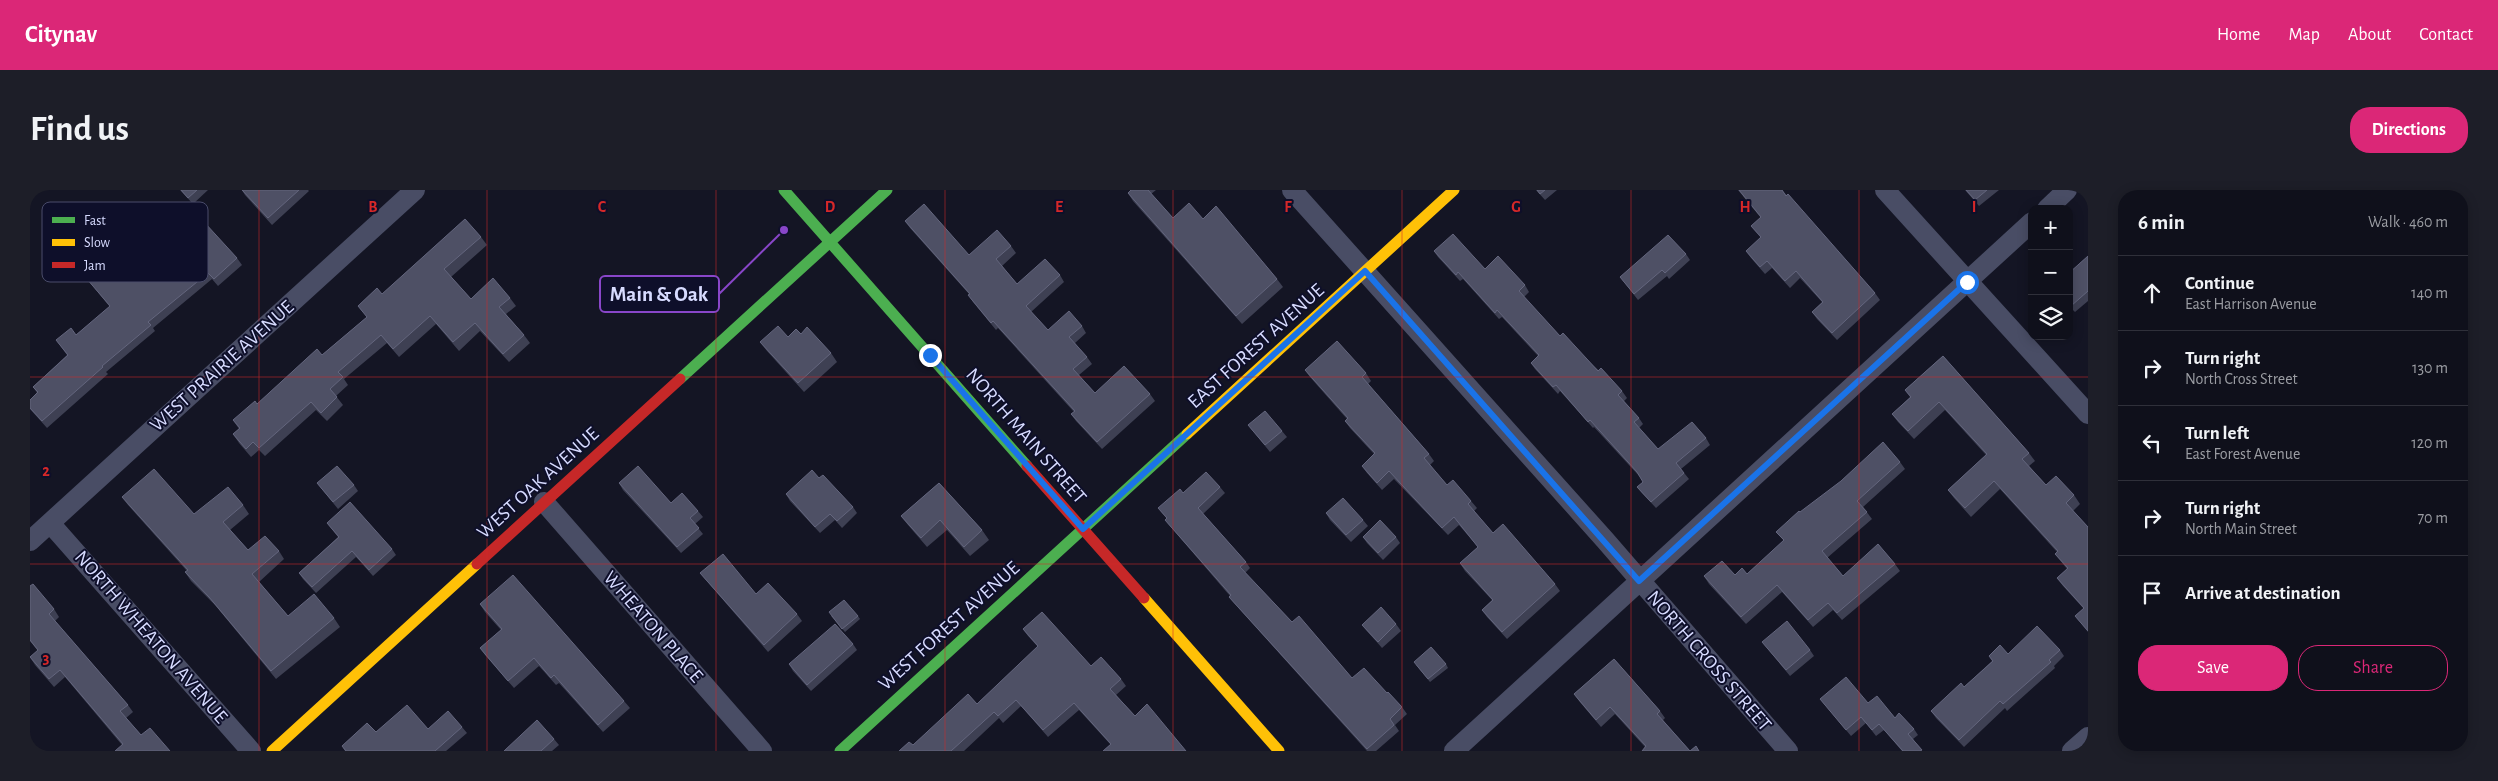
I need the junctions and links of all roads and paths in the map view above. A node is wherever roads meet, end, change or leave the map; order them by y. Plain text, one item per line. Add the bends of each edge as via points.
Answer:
1 (415, 190) edge
2 (784, 190) edge
3 (887, 190) edge
4 (1292, 190) edge
5 (1454, 190) edge
6 (1885, 190) edge
7 (2067, 190) edge
8 (2051, 205) edge
9 (2028, 226) edge
10 (830, 242) junction
11 (1365, 271) junction
12 (1967, 282) junction
13 (2088, 414) edge
14 (544, 502) junction
15 (50, 523) junction
16 (1083, 529) junction
17 (30, 541) edge
18 (1639, 581) junction
19 (2088, 737) edge
20 (251, 751) edge
21 (272, 751) edge
22 (762, 751) edge
23 (840, 751) edge
24 (1279, 751) edge
25 (1454, 751) edge
26 (1788, 751) edge
27 (2072, 751) edge

1 - 15 street, WEST PRAIRIE AVENUE
2 - 10 street, NORTH MAIN STREET
3 - 10 street, WEST OAK AVENUE
4 - 11 street, NORTH CROSS STREET
5 - 11 street, EAST FOREST AVENUE
6 - 12 street
7 - 8 street
9 - 12 street
10 - 14 street, WEST OAK AVENUE
10 - 16 street, NORTH MAIN STREET
11 - 16 street, EAST FOREST AVENUE
11 - 18 street, NORTH CROSS STREET
12 - 13 street
12 - 18 street
14 - 21 street, WEST OAK AVENUE
14 - 22 street, WHEATON PLACE
15 - 17 street, WEST PRAIRIE AVENUE
15 - 20 street, NORTH WHEATON AVENUE
16 - 23 street, WEST FOREST AVENUE
16 - 24 street, NORTH MAIN STREET
18 - 25 street
18 - 26 street, NORTH CROSS STREET
19 - 27 street

